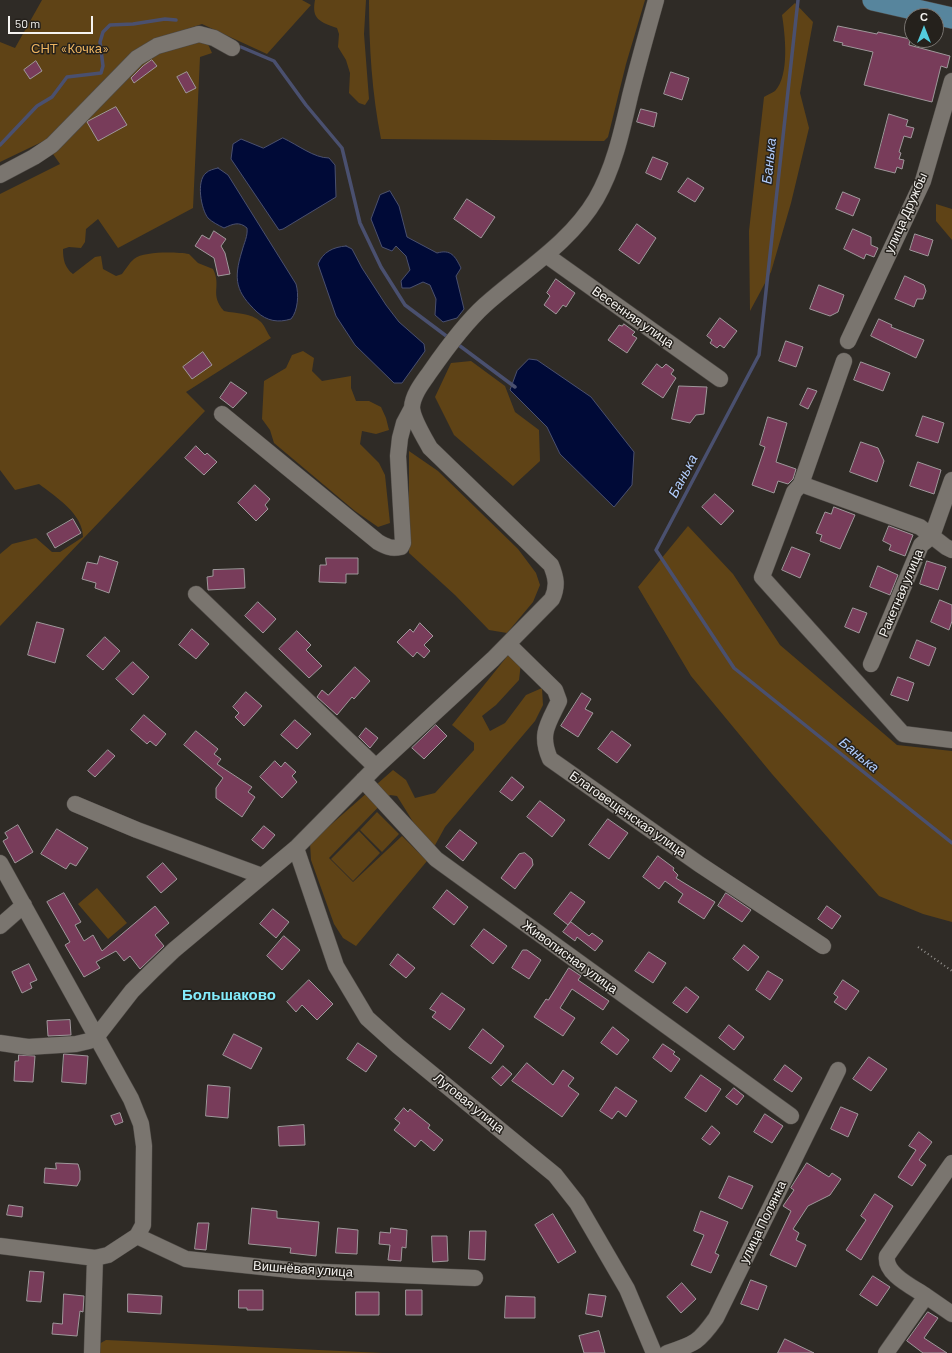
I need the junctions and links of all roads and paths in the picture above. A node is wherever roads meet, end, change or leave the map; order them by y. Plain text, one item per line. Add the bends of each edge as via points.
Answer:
1 (656, 0) edge
2 (873, 0) edge
3 (952, 18) edge
4 (232, 48) dead end
5 (952, 81) edge
6 (0, 175) edge
7 (546, 255) junction
8 (848, 341) dead end
9 (844, 361) dead end
10 (720, 379) dead end
11 (412, 408) junction
12 (222, 414) dead end
13 (952, 480) edge
14 (801, 484) junction
15 (932, 536) junction
16 (952, 550) edge
17 (196, 594) dead end
18 (508, 644) junction
19 (871, 664) dead end
20 (952, 740) edge
21 (376, 767) junction
22 (363, 780) junction
23 (75, 804) dead end
24 (296, 848) junction
25 (0, 863) edge
26 (262, 876) junction
27 (24, 905) junction
28 (0, 926) edge
29 (823, 946) dead end
30 (918, 947) dead end
31 (952, 971) edge
32 (98, 1036) junction
33 (0, 1043) edge
34 (838, 1070) dead end
35 (791, 1116) dead end
36 (952, 1163) edge
37 (137, 1236) junction
38 (0, 1246) edge
39 (96, 1258) junction
40 (475, 1278) dead end
41 (926, 1296) junction
42 (952, 1314) edge
43 (92, 1353) edge
44 (654, 1353) edge
45 (667, 1353) edge
46 (886, 1353) edge

1 - 7 street via 609,174 586,215
2 - 3 main road
4 - 6 street via 214,38 199,34 157,46 137,58 52,145
5 - 8 street, улица Дружбы via 923,181
7 - 10 street, Весенняя улица
7 - 11 street via 484,306 457,336 418,390
9 - 14 street
11 - 12 street via 400,438 398,456 403,542 401,547 395,548 378,542
11 - 18 street via 420,432 430,448 550,565 555,574 556,591 552,599
13 - 15 street, Ракетная улица
14 - 15 street via 920,527
14 - 20 street via 794,492 762,577 903,734
15 - 16 street
15 - 19 street, Ракетная улица via 921,545
17 - 21 street
18 - 21 street
18 - 29 street, Благовещенская улица via 555,690 559,702 544,732 544,746 550,759 699,864
21 - 22 street
22 - 24 street
22 - 35 street, Живописная улица via 436,859
23 - 26 street
24 - 26 street
24 - 44 street, Луговая улица via 336,966 367,1018 555,1175 577,1203 627,1288
25 - 27 street
26 - 32 street via 152,971 132,991
27 - 28 street
27 - 32 street
30 - 31 path
32 - 33 street via 89,1041 28,1047
32 - 37 street via 141,1124 144,1146 143,1225
34 - 45 street, улица Полянка via 716,1318 692,1345
36 - 41 street via 888,1256 886,1263 890,1270
37 - 39 street via 108,1255
37 - 40 street, Вишнёвая улица via 186,1259 300,1271
38 - 39 street
39 - 43 street
41 - 42 street
41 - 46 street

